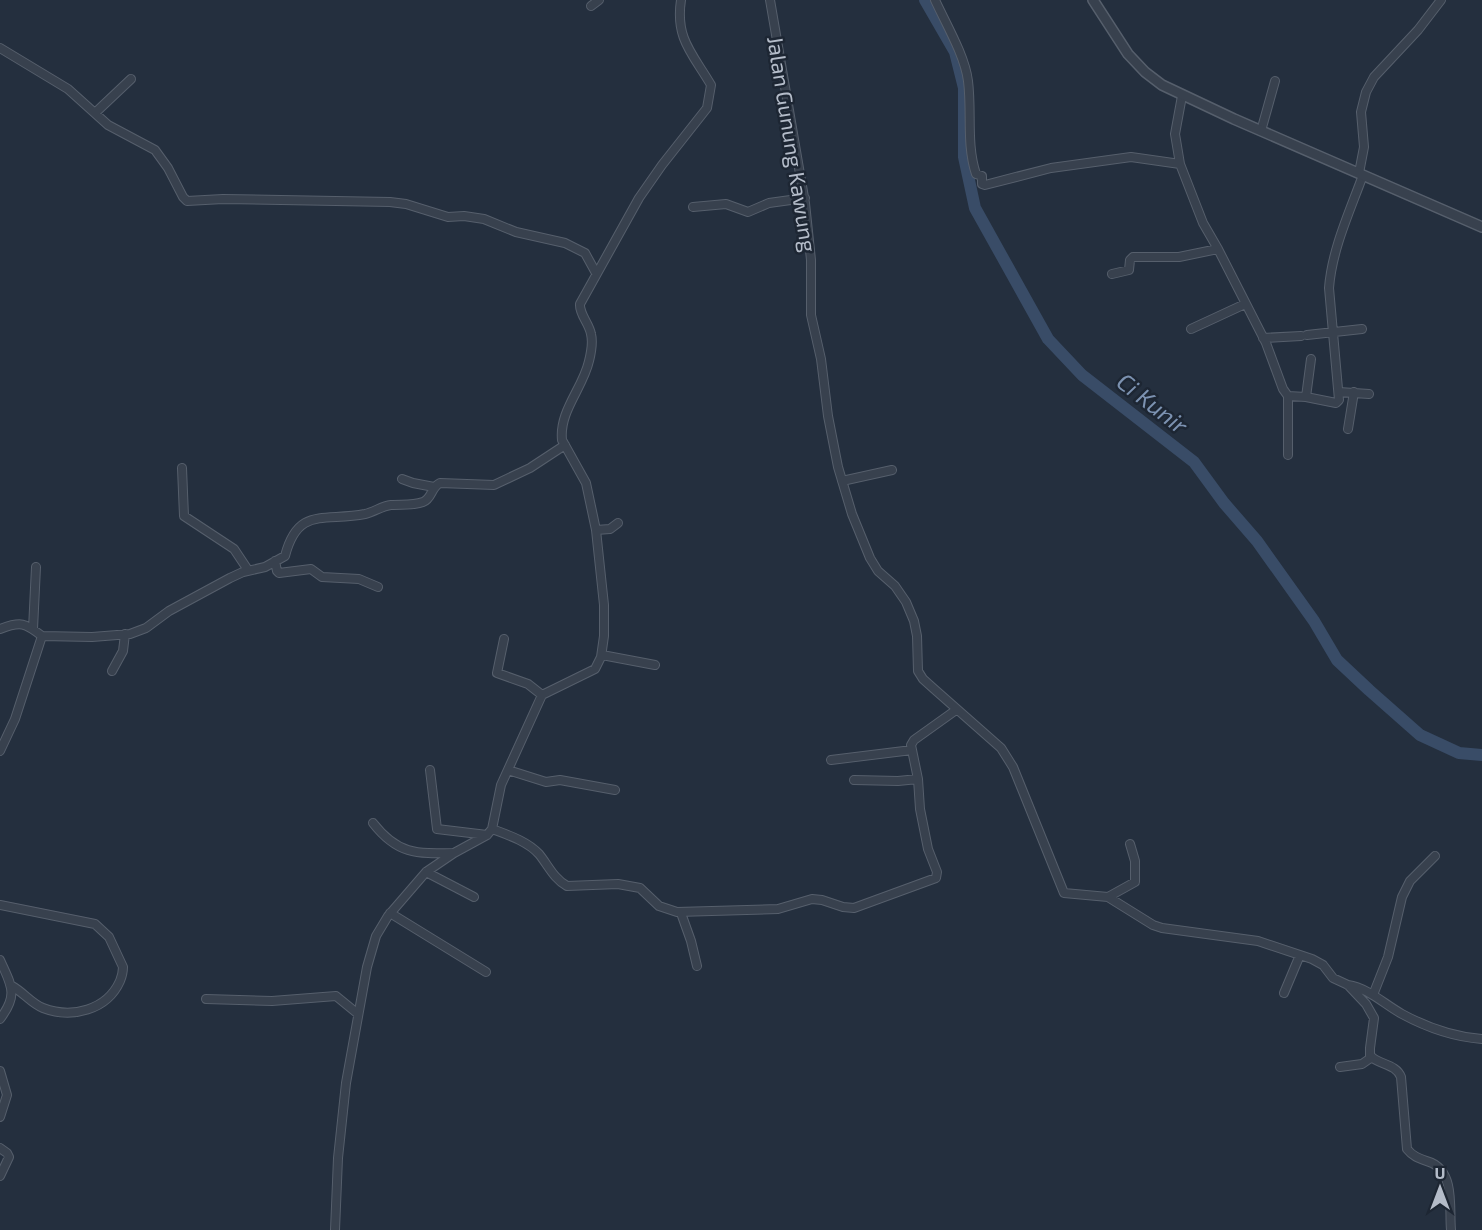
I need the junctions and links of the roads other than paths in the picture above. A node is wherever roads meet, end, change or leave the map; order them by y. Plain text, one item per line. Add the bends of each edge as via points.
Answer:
1 (599, 0) edge
2 (681, 0) edge
3 (770, 0) edge
4 (935, 0) edge
5 (1093, 0) edge
6 (1442, 0) edge
7 (591, 6) dead end
8 (0, 48) edge
9 (131, 79) dead end
10 (1275, 81) dead end
11 (1182, 96) junction
12 (95, 113) junction
13 (1261, 131) junction
14 (1180, 164) junction
15 (1361, 174) junction
16 (804, 198) junction
17 (693, 207) dead end
18 (1482, 226) edge
19 (1218, 249) junction
20 (596, 273) junction
21 (1112, 274) dead end
22 (1245, 304) junction
23 (1191, 329) dead end
24 (1362, 329) dead end
25 (1333, 333) junction
26 (1263, 338) junction
27 (1311, 359) dead end
28 (1339, 392) junction
29 (1353, 393) junction
30 (1369, 394) dead end
31 (1288, 396) junction
32 (1306, 397) junction
33 (1348, 429) dead end
34 (565, 445) junction
35 (1288, 455) dead end
36 (182, 468) dead end
37 (892, 470) dead end
38 (402, 479) dead end
39 (842, 481) junction
40 (434, 487) junction
41 (618, 523) dead end
42 (596, 530) junction
43 (275, 561) junction
44 (36, 567) dead end
45 (248, 570) junction
46 (378, 587) dead end
47 (0, 629) edge
48 (33, 629) junction
49 (124, 634) junction
50 (42, 636) junction
51 (504, 639) dead end
52 (602, 655) junction
53 (655, 665) dead end
54 (112, 671) dead end
55 (543, 695) junction
56 (956, 710) junction
57 (912, 750) junction
58 (0, 751) edge
59 (831, 760) dead end
60 (430, 770) dead end
61 (508, 770) junction
62 (918, 779) junction
63 (854, 780) dead end
64 (615, 790) dead end
65 (373, 823) dead end
66 (489, 832) junction
67 (1130, 844) dead end
68 (454, 853) junction
69 (1435, 856) dead end
70 (426, 872) junction
71 (474, 897) dead end
72 (1108, 897) junction
73 (0, 905) edge
74 (390, 913) junction
75 (681, 913) junction
76 (1300, 955) junction
77 (0, 960) edge
78 (697, 966) dead end
79 (486, 972) dead end
80 (1348, 985) junction
81 (12, 986) junction
82 (1284, 993) dead end
83 (1373, 995) junction
84 (206, 999) dead end
85 (358, 1014) junction
86 (0, 1019) edge
87 (1482, 1039) edge
88 (1372, 1057) junction
89 (1340, 1067) dead end
90 (0, 1071) edge
91 (0, 1118) edge
92 (0, 1148) edge
93 (0, 1176) edge
94 (335, 1230) edge
95 (1451, 1230) edge

1 - 7 street
2 - 20 street via 686,46 711,85 707,108 639,198
3 - 16 street, Jalan Gunung Kawung
4 - 14 street via 968,79 969,131 975,170 982,176 982,184 1064,165 1131,157
5 - 11 street via 1128,54 1162,85
6 - 15 street via 1374,77 1366,92 1361,112
8 - 12 street via 68,89
9 - 12 street
10 - 13 street
11 - 13 street
11 - 14 street via 1174,134
12 - 20 street via 108,125 160,154 188,201 406,204 448,217 483,219 516,232 572,245 585,253
13 - 15 street
14 - 19 street via 1203,223
15 - 18 street
15 - 25 street via 1331,268
16 - 17 street via 769,203 748,212 726,204
16 - 39 street, Jalan Gunung Kawung via 811,260 811,315
19 - 21 street via 1179,257 1133,257 1129,270
19 - 22 street
20 - 34 street via 580,304 592,345 586,373 564,422 561,434
22 - 23 street
22 - 26 street
24 - 25 street
25 - 26 street
25 - 28 street
26 - 31 street
27 - 32 street
28 - 29 street
28 - 32 street via 1336,403
29 - 30 street
29 - 33 street
31 - 32 street
31 - 35 street
34 - 40 street via 494,485 443,483
34 - 42 street via 586,483
36 - 45 street via 184,516 234,549
37 - 39 street
38 - 40 street
39 - 56 street, Jalan Gunung Kawung via 870,558 895,586 914,621 918,671
40 - 43 street via 421,503 393,505 299,525 288,542 285,556
41 - 42 street via 610,529
42 - 52 street via 604,605
43 - 45 street
43 - 46 street via 279,573 312,569 322,577 359,579
44 - 48 street
45 - 49 street via 169,611 146,628
47 - 48 street via 17,623
48 - 50 street
49 - 50 street
49 - 54 street via 123,651
50 - 58 street
51 - 55 street via 498,674 528,684
52 - 53 street
52 - 55 street via 595,669
55 - 61 street
56 - 57 street via 914,740
56 - 72 street, Jalan Gunung Kawung via 1001,748 1013,767 1064,893
57 - 59 street
57 - 62 street
60 - 66 street via 437,829
61 - 64 street via 546,782 560,780
61 - 66 street
62 - 63 street
62 - 75 street via 920,809 937,874 935,880 854,908 812,899 778,909
65 - 68 street via 389,842 404,850
66 - 68 street
66 - 75 street via 521,842 537,853 567,886 618,884 640,888 660,906
67 - 72 street via 1135,882
68 - 70 street
69 - 83 street via 1405,891 1388,957
70 - 71 street
70 - 74 street
72 - 76 street via 1162,928 1258,940
73 - 81 street via 95,924 110,937 123,967 112,996 89,1010 51,1011
74 - 79 street
74 - 85 street via 372,946
75 - 78 street
76 - 80 street via 1323,965 1333,978
76 - 82 street
77 - 81 street
80 - 83 street
80 - 88 street via 1374,1018 1369,1053
81 - 86 street via 10,1004
83 - 87 street via 1433,1028
84 - 85 street via 273,1001 336,996
85 - 94 street via 344,1100
88 - 89 street via 1362,1064
88 - 95 street via 1399,1072 1407,1149 1418,1159 1434,1164 1446,1176
90 - 91 street via 7,1095
92 - 93 street via 9,1157

